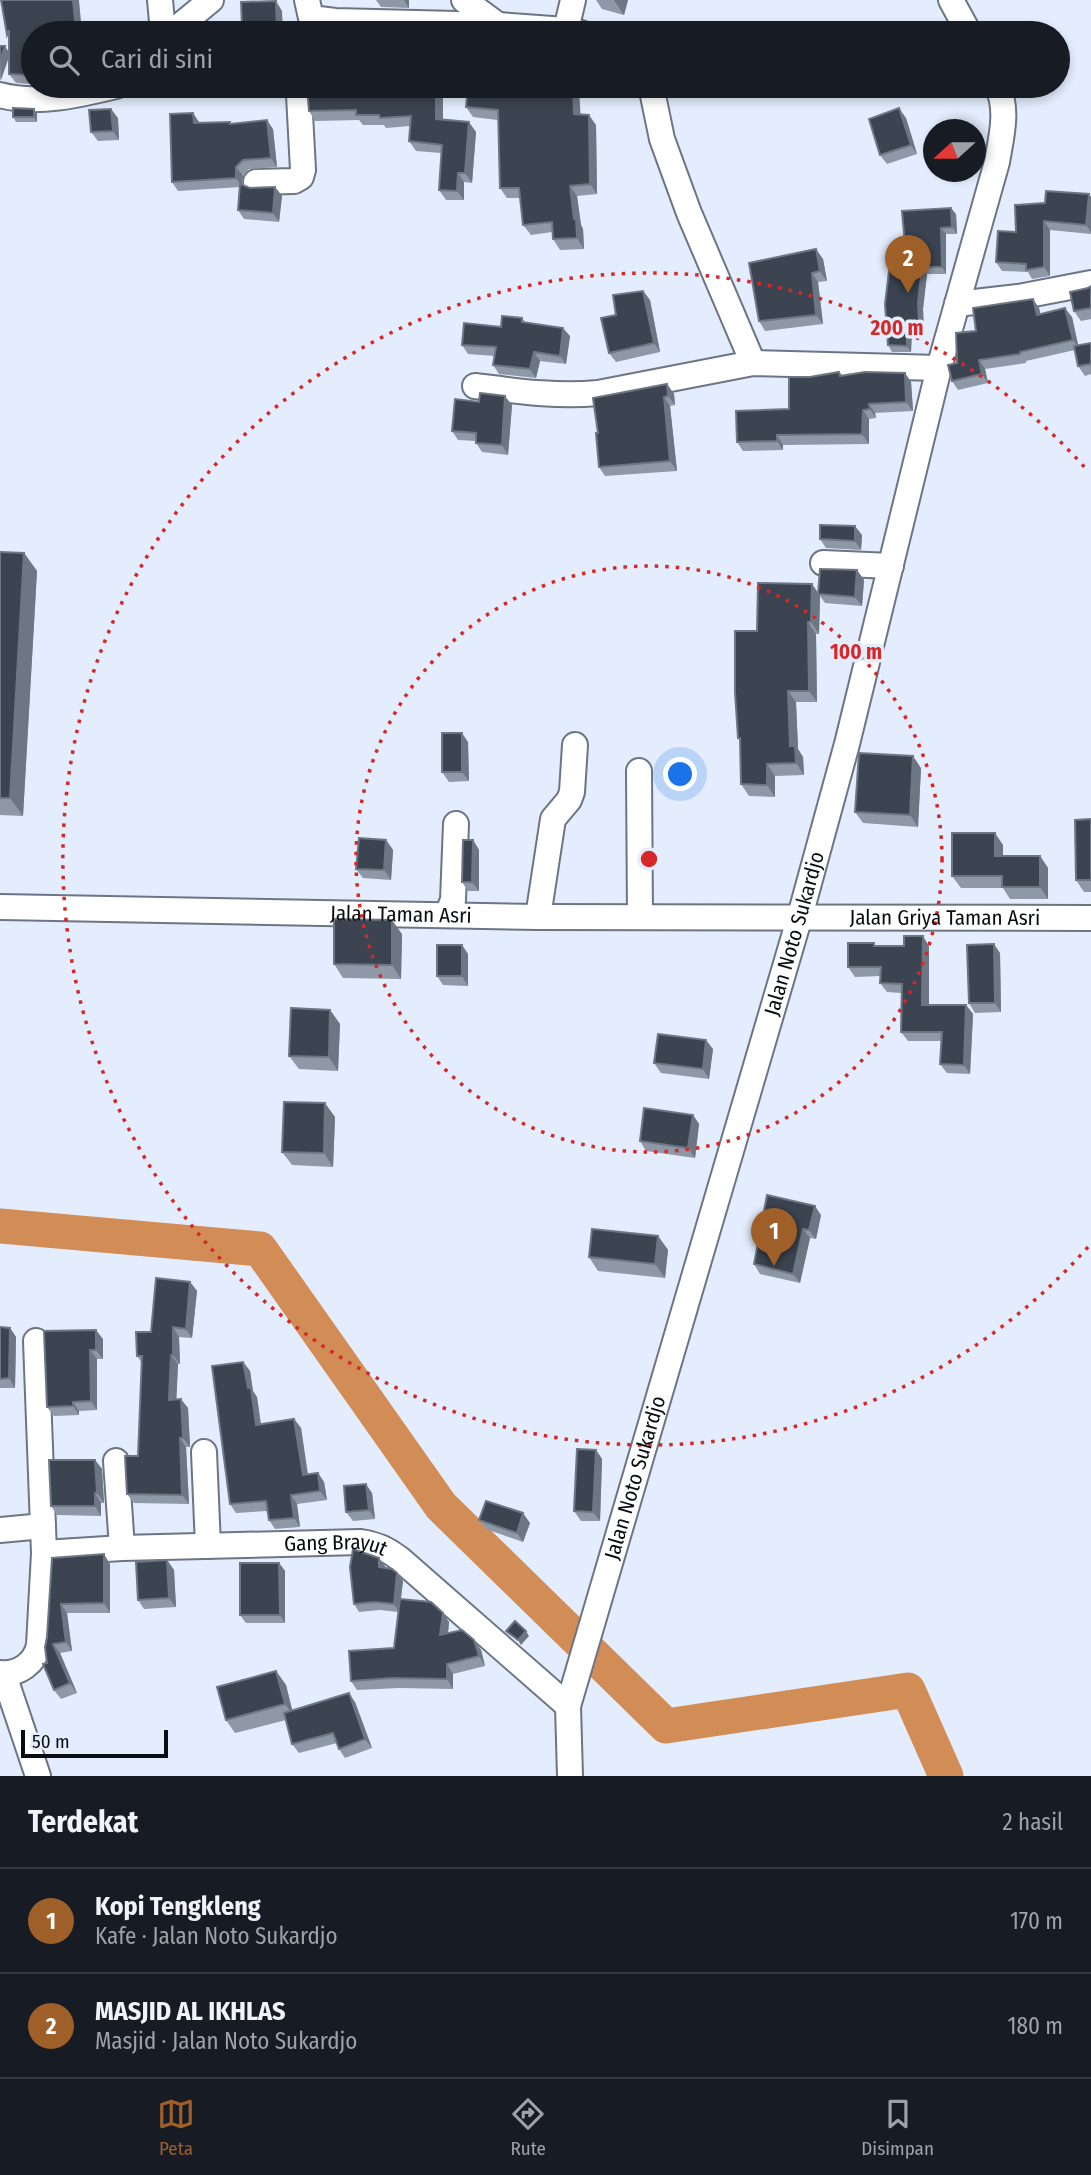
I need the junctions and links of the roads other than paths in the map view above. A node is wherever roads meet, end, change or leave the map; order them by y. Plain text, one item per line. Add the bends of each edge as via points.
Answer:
1 (160, 0) edge
2 (211, 0) edge
3 (464, 0) edge
4 (573, 0) edge
5 (951, 0) edge
6 (310, 17) edge
7 (162, 21) edge
8 (185, 21) edge
9 (335, 21) edge
10 (493, 21) edge
11 (574, 21) edge
12 (962, 21) edge
13 (0, 95) edge
14 (49, 98) edge
15 (299, 98) edge
16 (653, 98) edge
17 (1000, 98) edge
18 (256, 182) dead end
19 (1091, 283) edge
20 (957, 304) junction
21 (753, 363) junction
22 (939, 368) junction
23 (475, 386) dead end
24 (822, 563) dead end
25 (891, 566) junction
26 (575, 745) dead end
27 (639, 771) dead end
28 (457, 824) dead end
29 (0, 907) edge
30 (447, 915) junction
31 (640, 916) junction
32 (800, 916) junction
33 (538, 917) junction
34 (1091, 918) edge
35 (36, 1341) dead end
36 (204, 1452) dead end
37 (116, 1461) dead end
38 (43, 1527) junction
39 (0, 1530) edge
40 (208, 1546) junction
41 (122, 1548) junction
42 (44, 1553) junction
43 (3, 1673) edge
44 (568, 1706) junction
45 (38, 1776) edge
46 (570, 1776) edge

1 - 7 street
2 - 8 street
3 - 10 street
4 - 11 street
5 - 12 street
6 - 9 street
13 - 14 street via 16,100
15 - 18 street via 301,177
16 - 21 street via 689,214
17 - 20 street, Jalan Noto Sukardjo via 997,162
19 - 20 street
20 - 22 street, Jalan Noto Sukardjo
21 - 22 street
21 - 23 street via 578,395
22 - 25 street, Jalan Noto Sukardjo
24 - 25 street
25 - 32 street, Jalan Noto Sukardjo
26 - 33 street via 572,792 553,819
27 - 31 street
28 - 30 street via 453,900
29 - 30 street, Jalan Taman Asri
30 - 33 street, Jalan Taman Asri
31 - 32 street, Jalan Taman Asri
31 - 33 street, Jalan Taman Asri
32 - 34 street, Jalan Griya Taman Asri
32 - 44 street, Jalan Noto Sukardjo
35 - 38 street
36 - 40 street
37 - 41 street
38 - 39 street
38 - 42 street
40 - 41 street, Gang Brayut
40 - 44 street, Gang Brayut via 360,1542 386,1548
41 - 42 street, Gang Brayut
42 - 43 street via 36,1657 27,1666
43 - 45 street
44 - 46 street, Jalan Noto Sukardjo

